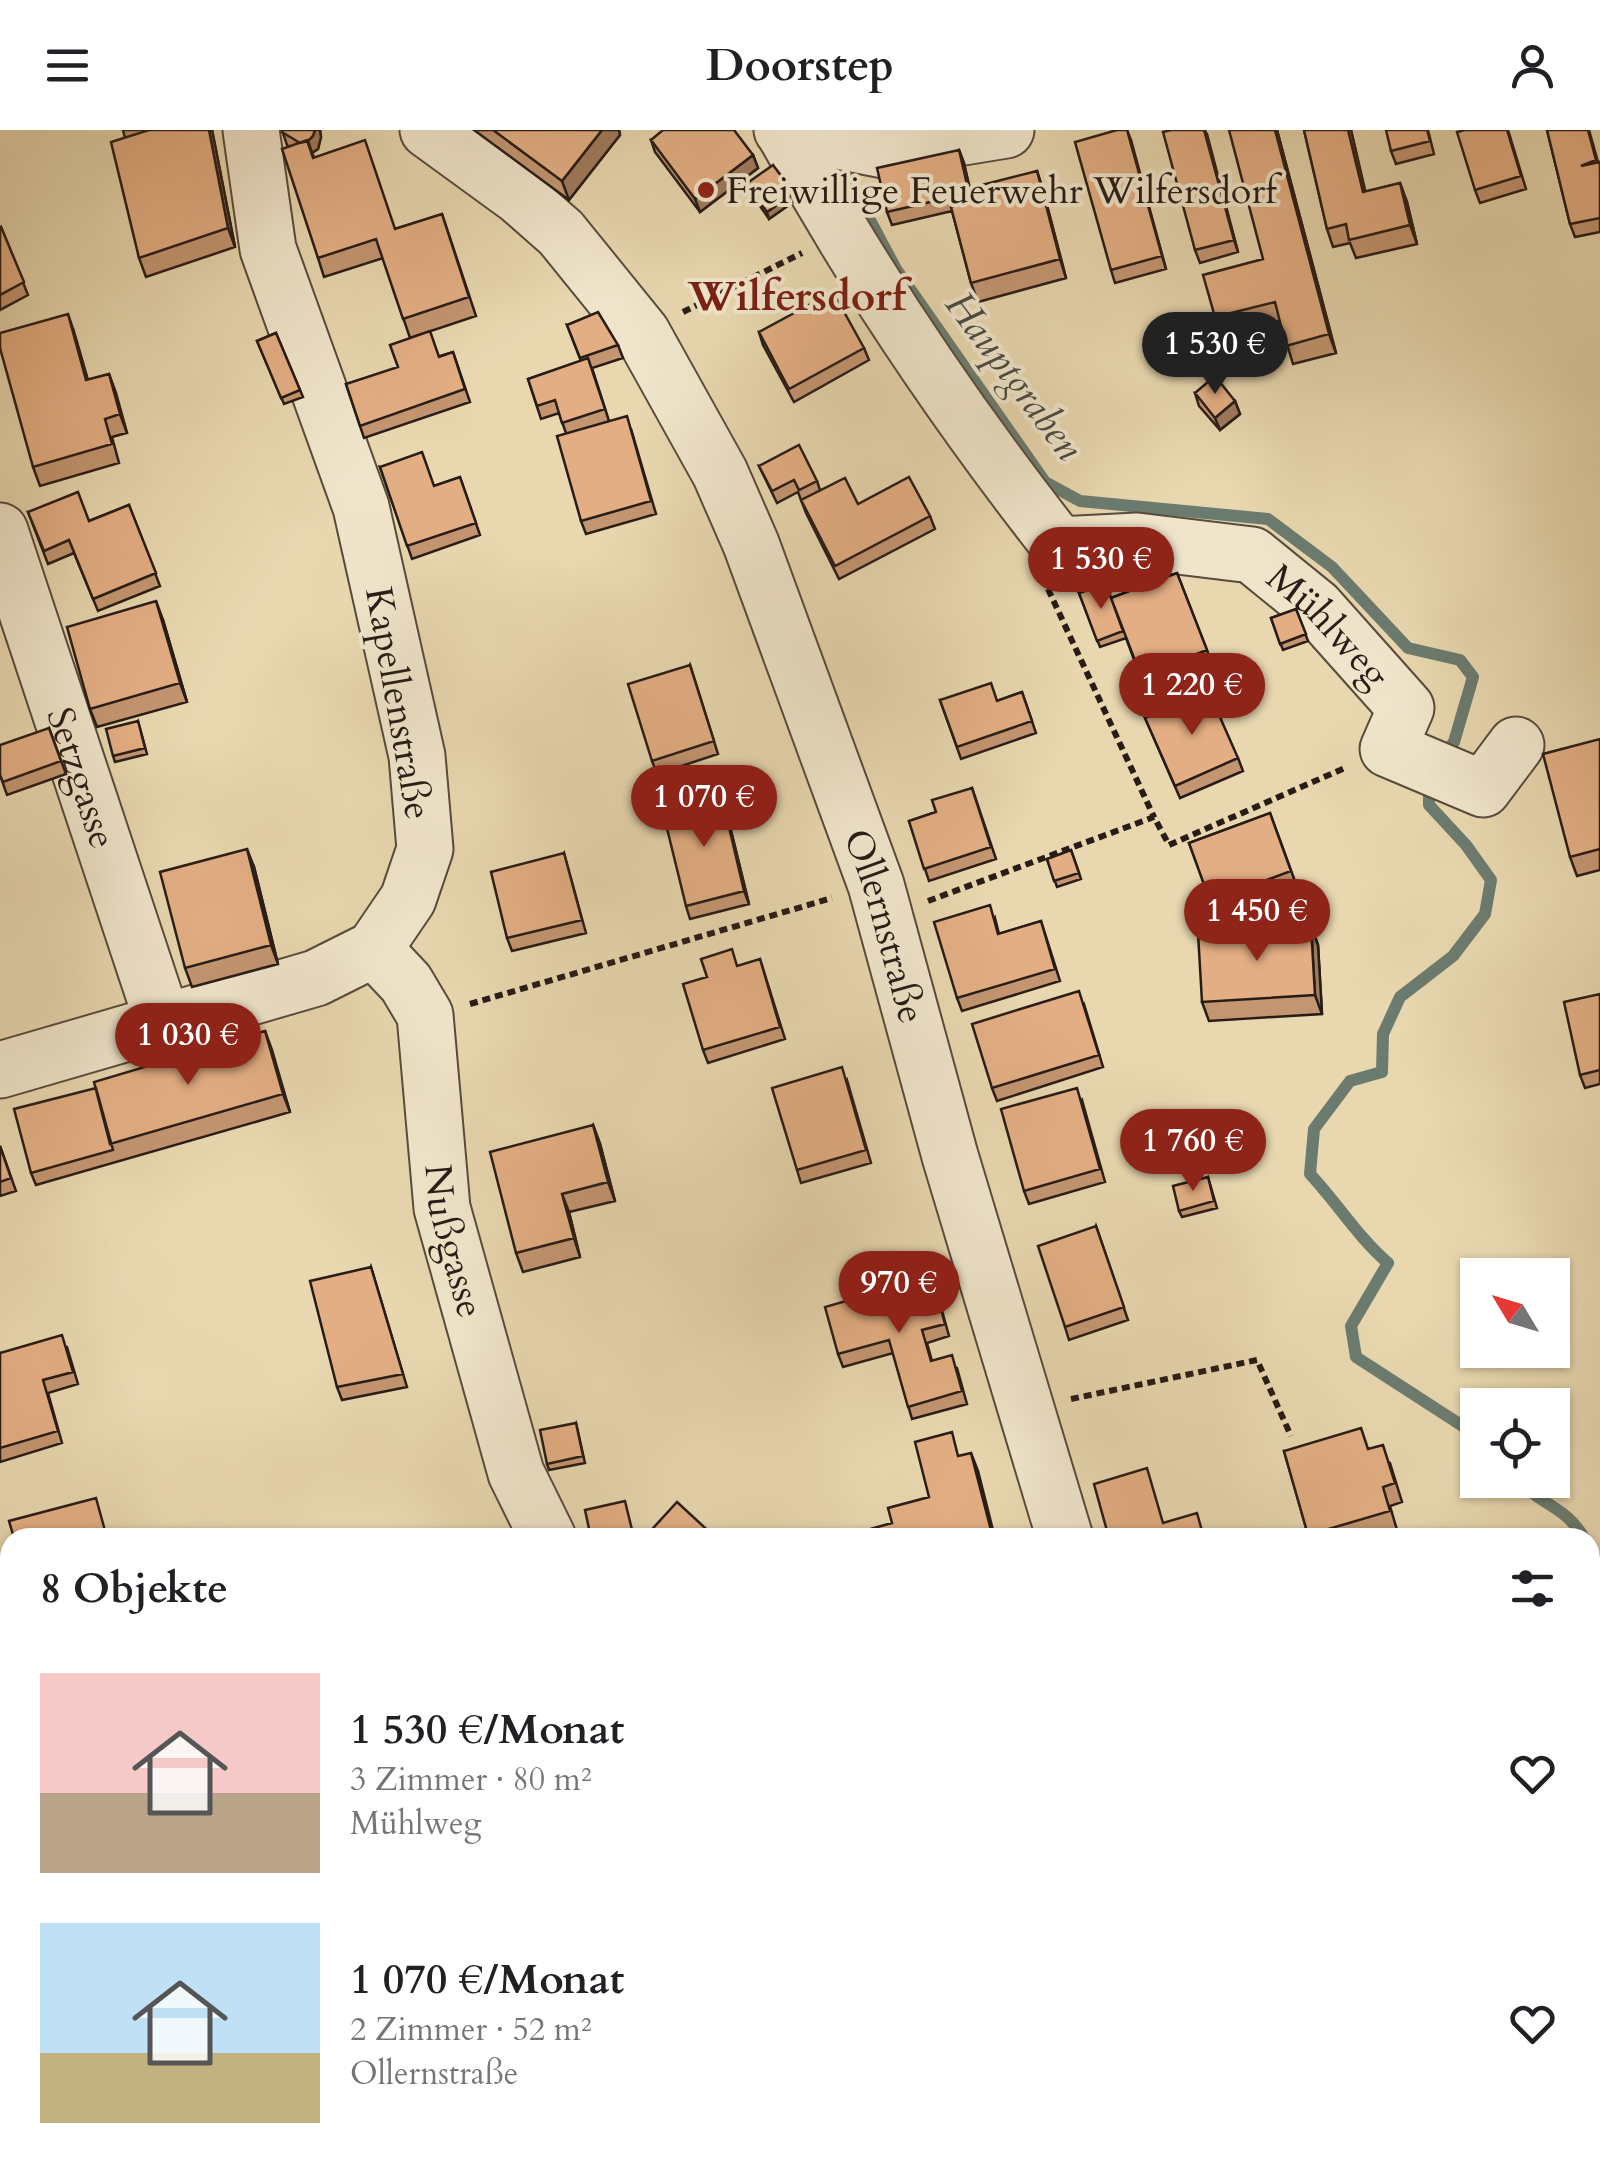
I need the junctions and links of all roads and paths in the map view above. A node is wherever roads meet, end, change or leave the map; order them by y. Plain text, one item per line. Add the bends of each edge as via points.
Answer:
1 (251, 130) edge
2 (428, 130) edge
3 (1006, 130) edge
4 (791, 133) edge
5 (840, 234) junction
6 (642, 333) junction
7 (0, 531) edge
8 (1059, 545) junction
9 (1516, 745) dead end
10 (1398, 753) junction
11 (1154, 817) junction
12 (880, 901) junction
13 (374, 949) junction
14 (480, 1001) dead end
15 (164, 1025) junction
16 (0, 1070) edge
17 (1029, 1408) junction
18 (1291, 1436) dead end
19 (543, 1528) edge
20 (1062, 1528) edge

1 - 13 street, Kapellenstraße via 268,249 361,507 417,756 425,850 408,899
2 - 6 street, Ollernstraße via 561,233
3 - 4 street via 884,150
4 - 5 street
5 - 6 path
5 - 8 street via 990,456
6 - 12 street, Ollernstraße via 720,472 751,544
7 - 15 street, Setzgasse
8 - 10 street, Mühlweg via 1137,541 1252,555 1316,606 1406,708
8 - 11 path via 1046,586
9 - 10 street via 1483,789
10 - 11 path via 1169,845
11 - 12 path
12 - 14 path
12 - 17 street, Ollernstraße
13 - 15 street, Kapellenstraße via 316,978
13 - 19 street, Nußgasse via 425,1016 442,1208 516,1474
15 - 16 street, Kapellenstraße
17 - 18 path via 1258,1360
17 - 20 street, Ollernstraße

